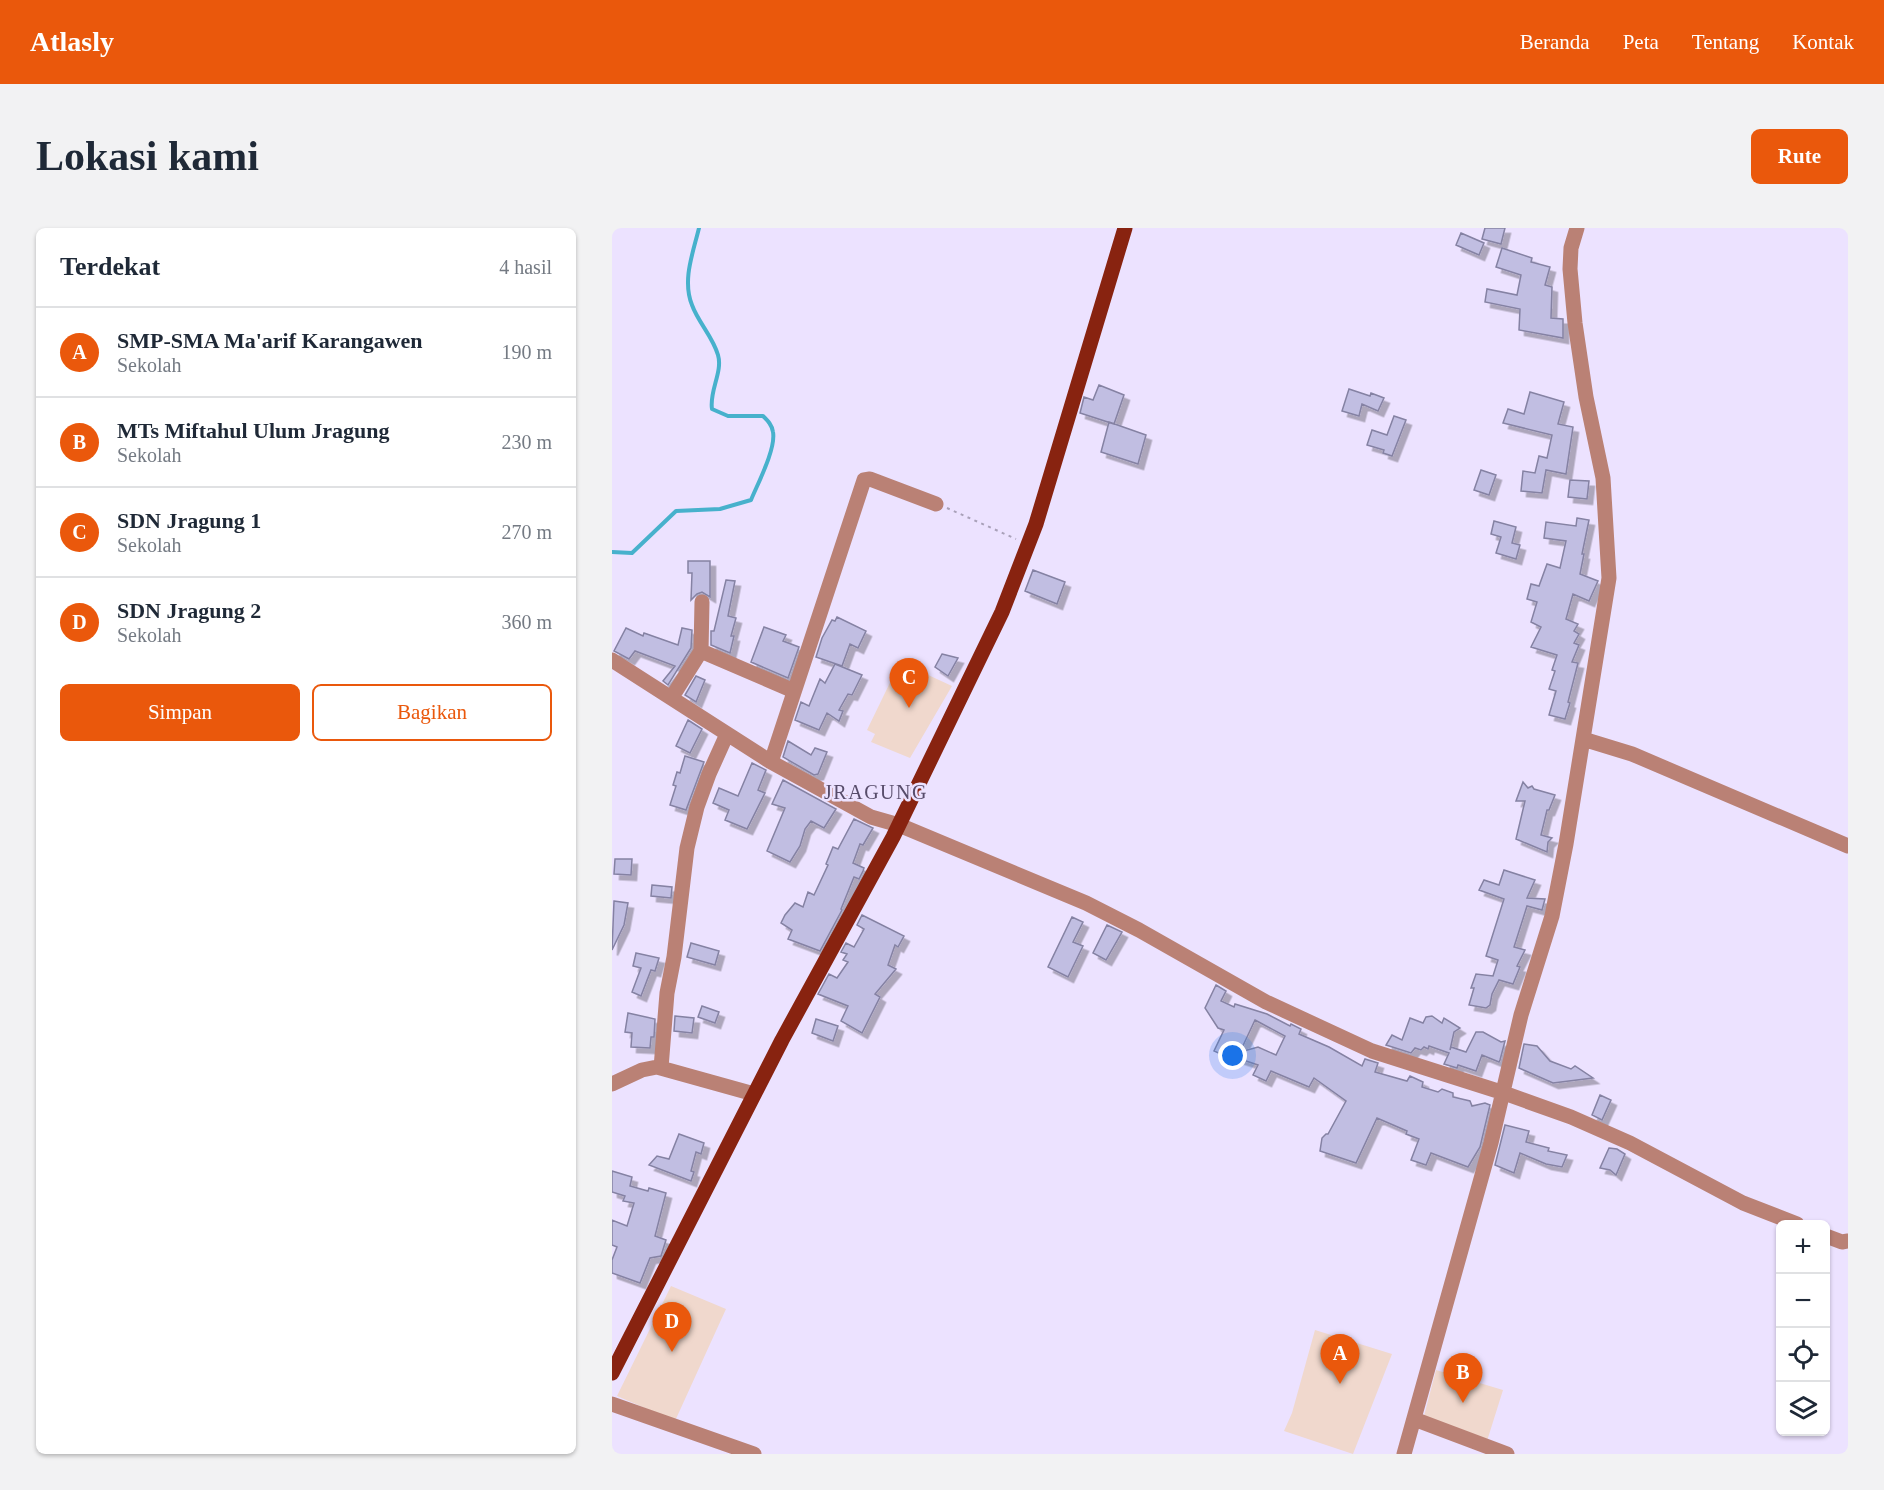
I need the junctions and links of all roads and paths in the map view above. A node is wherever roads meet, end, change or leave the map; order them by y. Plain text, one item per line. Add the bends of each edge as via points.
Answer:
1 (1125, 228) edge
2 (1577, 228) edge
3 (936, 504) joint
4 (1029, 544) junction
5 (702, 602) dead end
6 (701, 651) junction
7 (612, 660) edge
8 (794, 691) junction
9 (672, 697) junction
10 (727, 734) junction
11 (1583, 739) junction
12 (771, 762) junction
13 (899, 825) junction
14 (1848, 846) edge
15 (661, 1068) junction
16 (612, 1083) edge
17 (1504, 1093) junction
18 (754, 1094) junction
19 (1787, 1220) edge
20 (1830, 1238) edge
21 (1848, 1241) edge
22 (612, 1373) edge
23 (612, 1404) edge
24 (1414, 1419) junction
25 (754, 1454) edge
26 (1404, 1454) edge
27 (1507, 1454) edge

1 - 4 main road
2 - 11 street via 1570,269 1586,397 1603,478 1609,578
3 - 4 path
3 - 8 street via 864,480
4 - 13 main road via 993,633
5 - 6 street
6 - 8 street
6 - 9 street
7 - 9 street
8 - 12 street
9 - 10 street
10 - 12 street
10 - 15 street via 705,785 687,849
11 - 14 street via 1632,754
11 - 17 street via 1552,916 1521,1015
12 - 13 street via 871,817
13 - 17 street via 1086,903 1266,1002 1372,1051
13 - 18 main road
15 - 16 street via 642,1070
15 - 18 street
17 - 19 street via 1630,1143 1743,1203
17 - 24 street
18 - 22 main road
20 - 21 street
23 - 25 street
24 - 26 street
24 - 27 street

